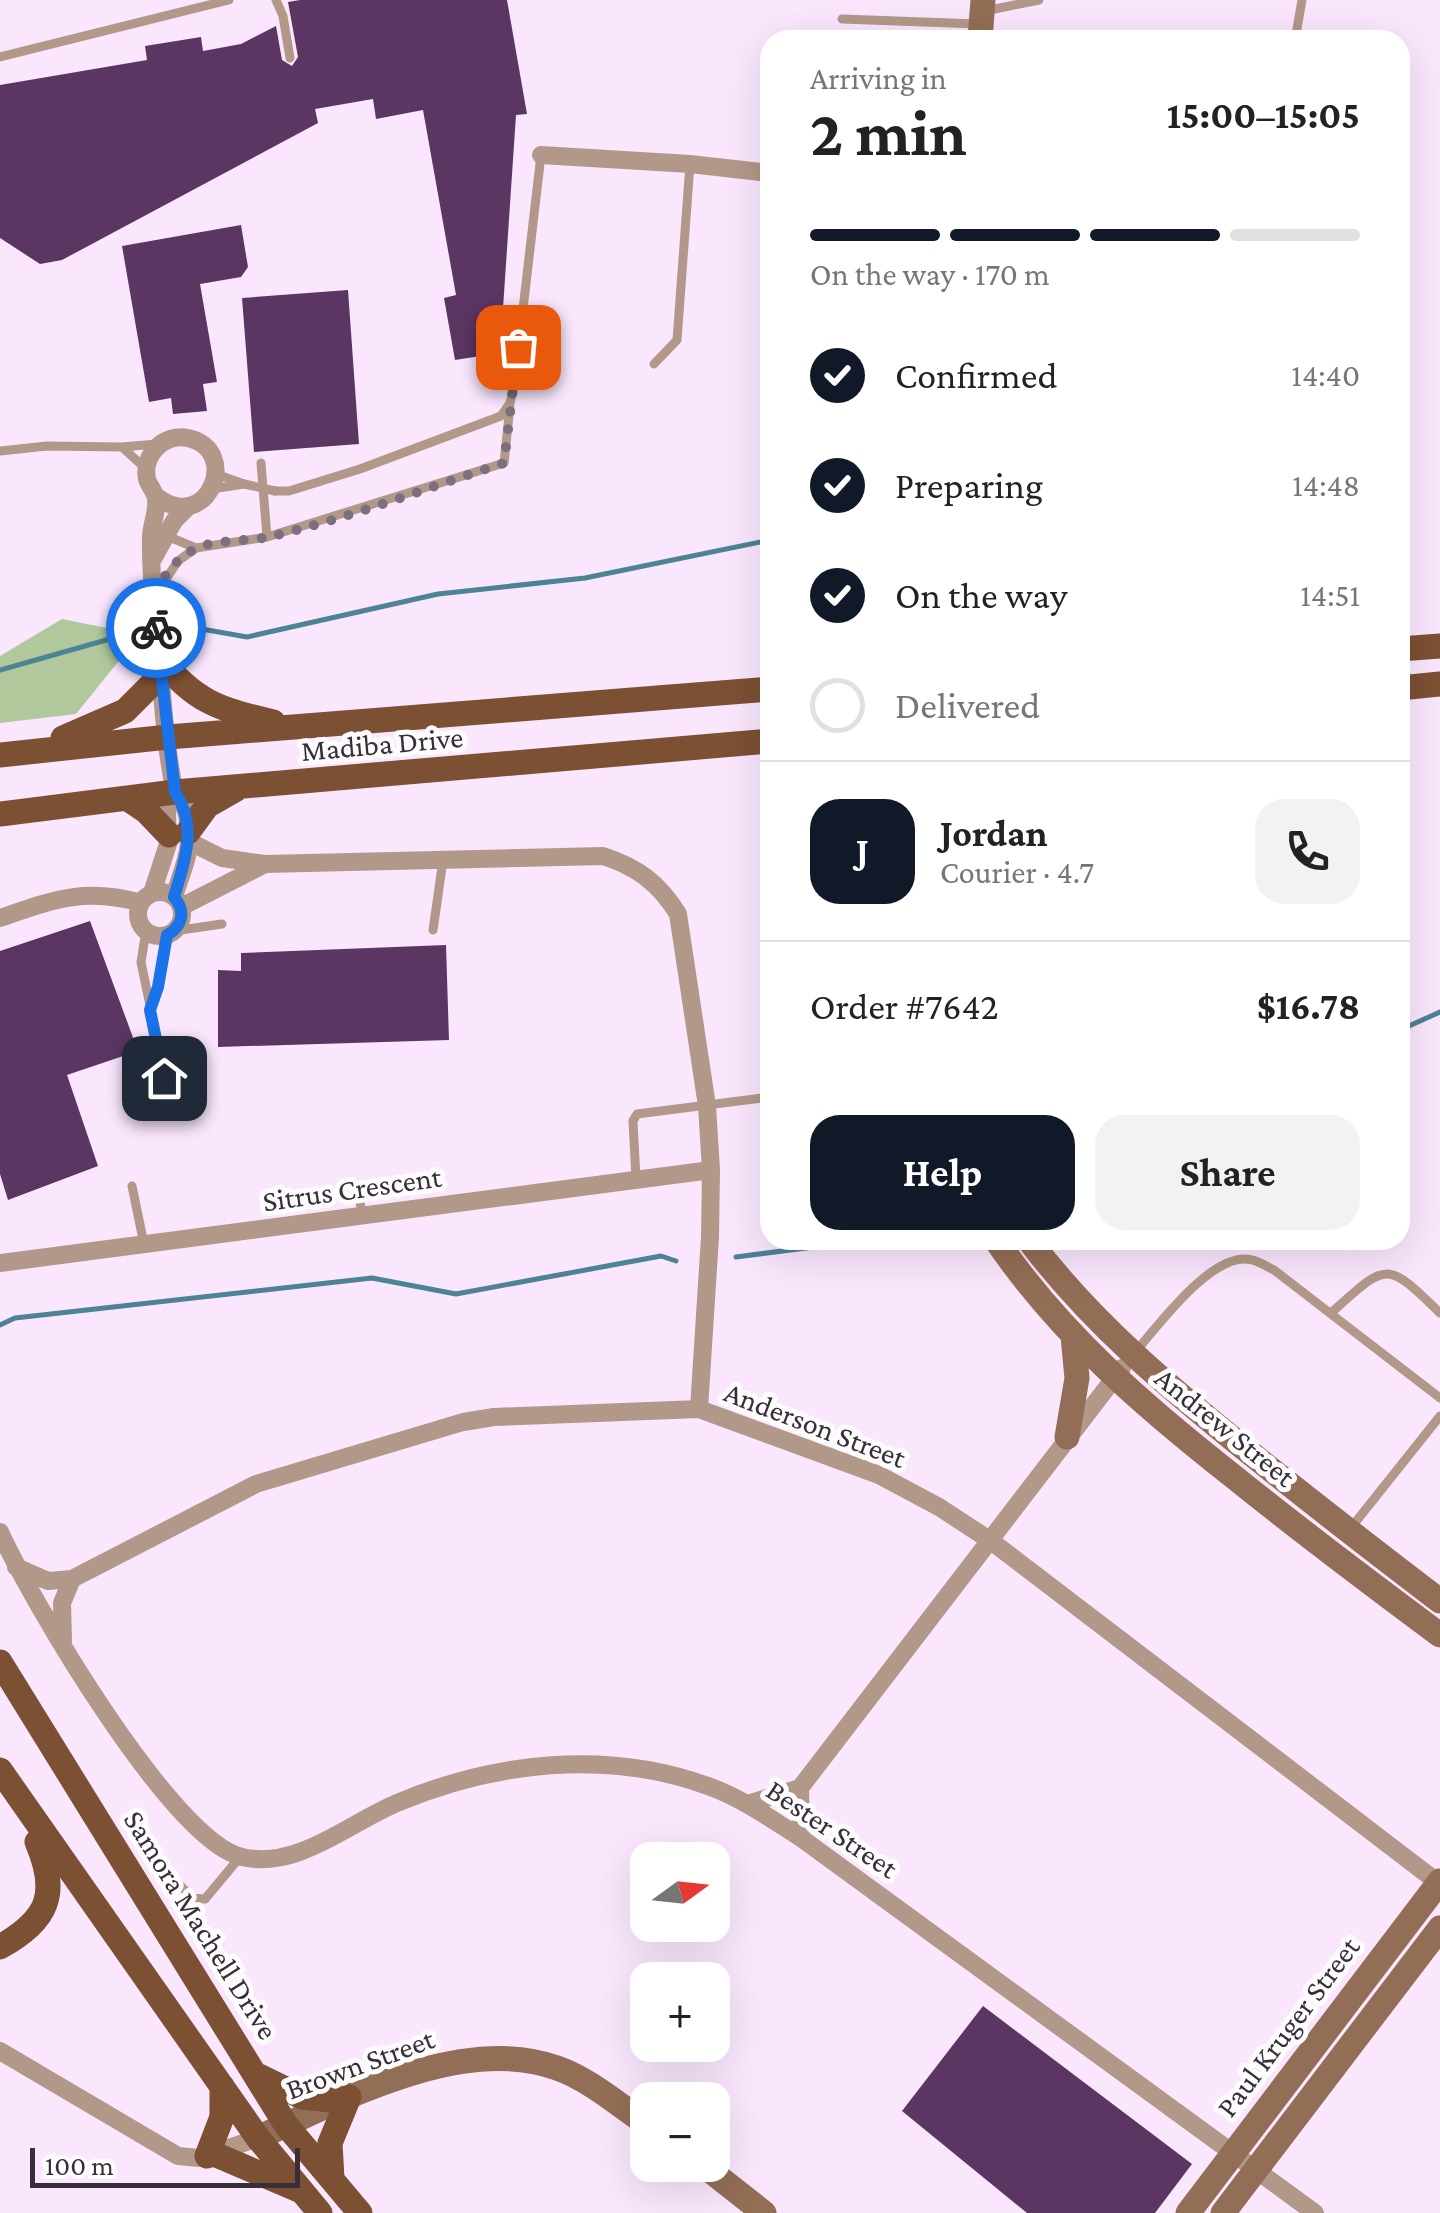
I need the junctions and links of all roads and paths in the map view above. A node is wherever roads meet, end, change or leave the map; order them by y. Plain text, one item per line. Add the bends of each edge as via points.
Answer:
1 (229, 0) edge
2 (276, 0) edge
3 (1039, 0) edge
4 (1302, 0) edge
5 (842, 19) dead end
6 (982, 19) edge
7 (1297, 30) edge
8 (0, 57) edge
9 (290, 58) dead end
10 (540, 155) joint
11 (690, 164) junction
12 (760, 173) edge
13 (654, 364) dead end
14 (510, 403) junction
15 (162, 443) junction
16 (122, 447) junction
17 (0, 451) edge
18 (261, 463) dead end
19 (146, 470) junction
20 (214, 482) junction
21 (244, 484) junction
22 (157, 497) junction
23 (189, 506) junction
24 (166, 535) junction
25 (267, 537) junction
26 (196, 548) junction
27 (151, 564) junction
28 (154, 600) junction
29 (1440, 646) edge
30 (1410, 648) edge
31 (160, 666) junction
32 (1440, 684) edge
33 (1410, 687) edge
34 (760, 690) edge
35 (296, 728) junction
36 (168, 736) junction
37 (760, 742) edge
38 (13, 754) edge
39 (240, 788) junction
40 (175, 792) junction
41 (128, 799) junction
42 (0, 814) edge
43 (182, 836) junction
44 (442, 860) junction
45 (266, 864) junction
46 (147, 898) junction
47 (184, 901) junction
48 (0, 918) edge
49 (222, 924) dead end
50 (433, 930) dead end
51 (146, 931) junction
52 (171, 933) junction
53 (150, 1010) junction
54 (760, 1098) edge
55 (707, 1106) junction
56 (172, 1112) dead end
57 (711, 1170) junction
58 (636, 1179) junction
59 (132, 1186) dead end
60 (358, 1187) dead end
61 (362, 1215) junction
62 (144, 1244) junction
63 (1003, 1250) edge
64 (1037, 1250) edge
65 (0, 1264) edge
66 (1330, 1312) junction
67 (1440, 1313) edge
68 (1073, 1336) junction
69 (1134, 1354) junction
70 (1115, 1377) junction
71 (1440, 1398) edge
72 (699, 1409) junction
73 (1440, 1416) edge
74 (1068, 1436) junction
75 (1348, 1531) junction
76 (0, 1532) edge
77 (991, 1542) junction
78 (16, 1566) junction
79 (72, 1579) junction
80 (1440, 1600) edge
81 (1440, 1635) edge
82 (65, 1652) junction
83 (0, 1662) edge
84 (0, 1770) edge
85 (800, 1788) junction
86 (21, 1804) junction
87 (747, 1804) junction
88 (801, 1838) junction
89 (240, 1857) junction
90 (1439, 1883) edge
91 (179, 1884) dead end
92 (1440, 1928) edge
93 (0, 1948) edge
94 (0, 2051) edge
95 (255, 2074) junction
96 (222, 2086) junction
97 (345, 2099) junction
98 (630, 2114) edge
99 (286, 2125) junction
100 (258, 2138) junction
101 (1235, 2152) junction
102 (210, 2155) junction
103 (1256, 2169) junction
104 (332, 2179) junction
105 (724, 2182) edge
106 (313, 2203) edge
107 (360, 2213) edge
108 (764, 2213) edge
109 (1188, 2213) edge
110 (1223, 2213) edge
111 (1315, 2213) edge

1 - 8 lane
2 - 9 lane
3 - 6 lane
4 - 7 lane
5 - 6 lane
10 - 11 street
10 - 14 lane
11 - 12 street
11 - 13 lane via 677,340
14 - 21 lane, bridge via 501,416 290,491
14 - 25 lane via 504,463
15 - 16 lane
15 - 19 street
15 - 20 street via 180,437 200,442 212,456
16 - 17 lane
16 - 19 lane
18 - 25 lane
19 - 22 street
20 - 21 lane
20 - 21 lane
20 - 23 street via 206,497
22 - 23 street
22 - 27 street
23 - 24 street
24 - 26 lane
24 - 27 street
25 - 26 lane
26 - 28 lane via 166,575
27 - 28 street
28 - 31 street
29 - 30 main road
31 - 35 main road via 206,702
31 - 36 street
31 - 38 main road via 125,711
32 - 33 main road
34 - 35 main road, Madiba Drive
35 - 36 main road, Madiba Drive
36 - 38 main road, Madiba Drive
36 - 40 street
37 - 39 main road, Madiba Drive
39 - 40 main road, Madiba Drive
39 - 43 main road via 207,806
40 - 41 main road, Madiba Drive
40 - 43 street via 167,810
41 - 42 main road, Madiba Drive
41 - 43 main road
43 - 45 street via 222,858
43 - 46 street
43 - 47 street
44 - 45 street
44 - 50 lane
44 - 55 street via 603,856 631,865 664,890 678,914
45 - 47 street
46 - 47 street via 160,892
46 - 48 street via 62,897
46 - 51 street via 138,918
47 - 52 street
49 - 52 lane
51 - 52 street
51 - 53 lane via 140,951
52 - 53 lane
53 - 56 lane
54 - 55 lane
55 - 57 street
55 - 58 lane via 634,1117
57 - 58 street, Sitrus Crescent
57 - 72 street
58 - 61 street, Sitrus Crescent
59 - 62 lane
60 - 61 lane
61 - 62 street, Sitrus Crescent
62 - 65 street, Sitrus Crescent
63 - 68 main road, Andrew Street
64 - 69 main road, Andrew Street
66 - 67 lane via 1384,1272 1395,1273
66 - 69 lane via 1274,1270 1251,1259 1234,1260 1198,1282
66 - 71 lane
68 - 70 main road, Andrew Street
68 - 74 main road via 1076,1378
69 - 70 street
69 - 75 main road, Andrew Street
70 - 74 street
70 - 81 main road, Andrew Street
72 - 77 street, Anderson Street via 879,1474
72 - 79 street, Anderson Street via 494,1418 440,1427 256,1484
73 - 75 lane
74 - 77 street
75 - 80 main road, Andrew Street
76 - 78 street
77 - 85 street
77 - 90 street, Anderson Street
78 - 79 street via 48,1580
78 - 82 street
79 - 82 street via 60,1621
82 - 89 street via 158,1785 219,1846
83 - 95 main road, Samora Machell Drive
84 - 86 main road
85 - 87 street
85 - 88 street
86 - 93 main road via 48,1867 49,1895 32,1926
86 - 96 main road
87 - 88 street, Bester Street
87 - 89 street, Bester Street via 655,1772 548,1764 485,1774 398,1802 273,1860
88 - 101 street, Bester Street
89 - 91 lane via 205,1899 192,1898
90 - 101 main road, Paul Kruger Street
92 - 103 main road, Paul Kruger Street
94 - 102 street via 178,2156
95 - 97 main road via 302,2098
95 - 99 main road, Samora Machell Drive
96 - 100 main road
96 - 102 main road via 222,2117
97 - 98 main road, Brown Street via 472,2060 532,2060 561,2068
97 - 99 main road, Brown Street
97 - 104 main road via 330,2144
99 - 100 main road, Brown Street
99 - 104 main road, Samora Machell Drive
100 - 102 street
100 - 106 main road
101 - 103 street, Bester Street
101 - 109 main road, Paul Kruger Street
102 - 106 main road
103 - 110 main road, Paul Kruger Street
103 - 111 street, Bester Street
104 - 107 main road, Samora Machell Drive
105 - 108 main road

